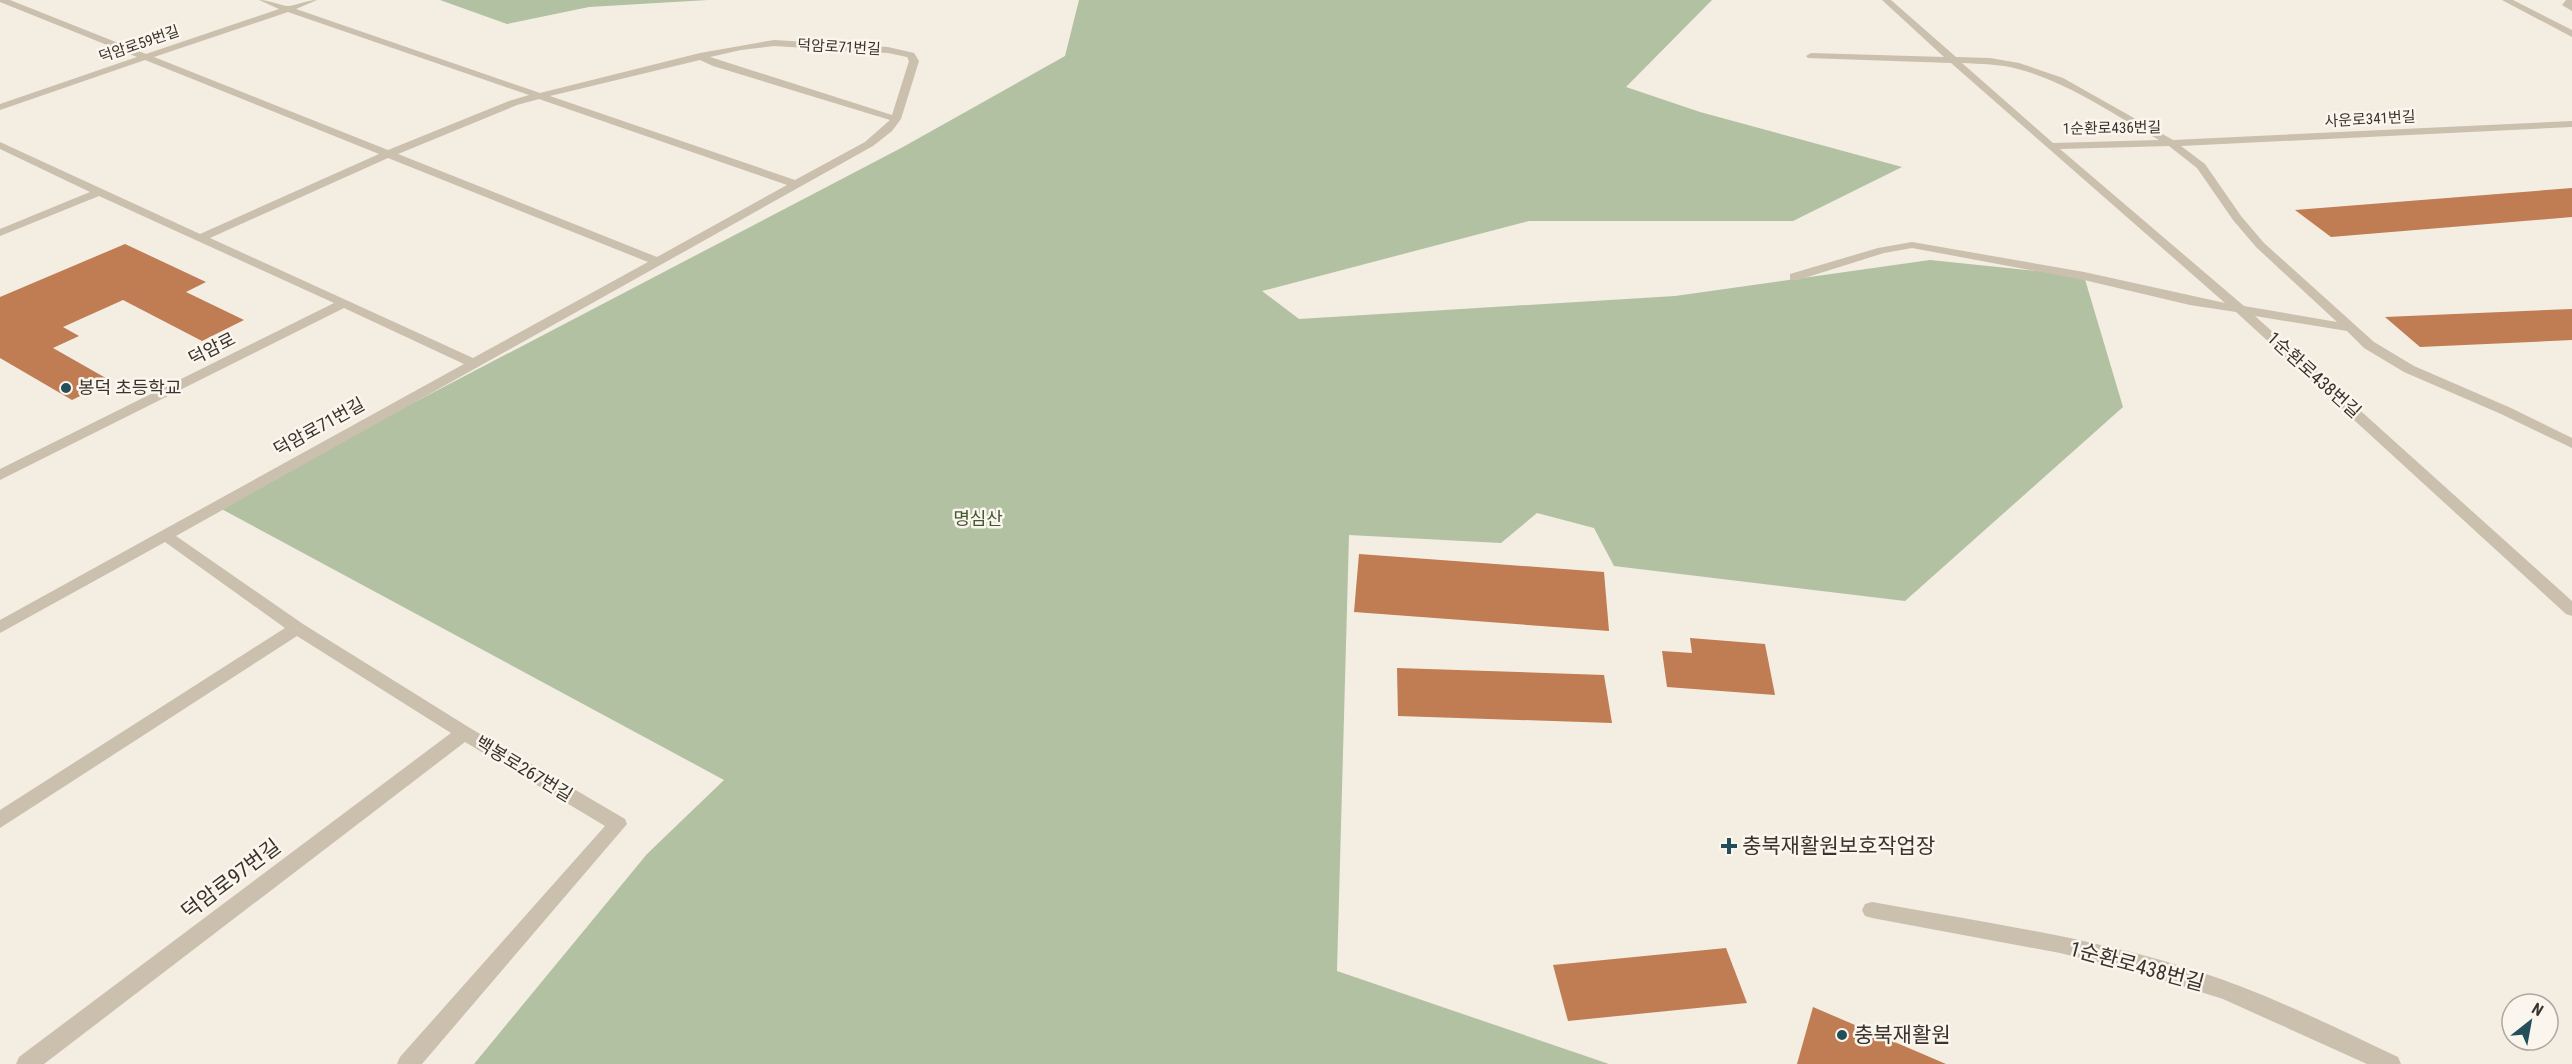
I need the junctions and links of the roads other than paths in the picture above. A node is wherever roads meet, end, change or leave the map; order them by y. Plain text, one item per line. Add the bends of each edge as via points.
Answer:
1 (2, 0) edge
2 (263, 0) edge
3 (313, 0) edge
4 (1886, 0) edge
5 (2506, 0) edge
6 (2571, 0) edge
7 (2572, 8) edge
8 (288, 9) junction
9 (2572, 34) edge
10 (700, 56) junction
11 (1810, 56) dead end
12 (147, 57) junction
13 (1953, 59) junction
14 (538, 95) junction
15 (0, 107) edge
16 (896, 119) junction
17 (2572, 124) edge
18 (2170, 143) junction
19 (0, 145) edge
20 (2050, 146) junction
21 (388, 154) junction
22 (795, 184) junction
23 (98, 193) junction
24 (0, 232) edge
25 (199, 239) junction
26 (657, 261) junction
27 (1794, 278) dead end
28 (344, 303) junction
29 (2241, 310) junction
30 (2350, 328) junction
31 (473, 363) junction
32 (2572, 444) edge
33 (0, 475) edge
34 (165, 535) junction
35 (2572, 610) edge
36 (0, 627) edge
37 (297, 628) junction
38 (464, 734) junction
39 (0, 820) edge
40 (1872, 910) dead end
41 (27, 1064) edge
42 (408, 1064) edge
43 (2390, 1064) edge

1 - 12 street
2 - 8 street
3 - 8 street, 덕암로59번길
4 - 13 street, 1순환로436번길
5 - 9 street
6 - 7 street via 2566,5
8 - 12 street, 덕암로59번길
8 - 14 street
10 - 14 street, 덕암로71번길
10 - 16 street
10 - 16 street, 덕암로71번길 via 774,43 901,51 914,61
11 - 13 street
12 - 15 street, 덕암로59번길
12 - 21 street
13 - 18 street via 1990,61 2042,72
13 - 20 street, 1순환로436번길
14 - 21 street, 덕암로71번길
14 - 22 street
16 - 22 street, 덕암로71번길 via 869,144
17 - 18 street, 사운로341번길
18 - 20 street, 1순환로436번길
18 - 30 street, 1순환로436번길 via 2201,166 2236,218
19 - 23 street
20 - 29 street, 1순환로438번길
21 - 25 street, 덕암로71번길
21 - 26 street
22 - 26 street, 덕암로71번길
23 - 24 street
23 - 25 street
25 - 28 street
26 - 31 street, 덕암로71번길
27 - 29 street via 1882,250 1912,245
28 - 31 street
28 - 33 street, 덕암로
29 - 30 street
29 - 35 street, 1순환로438번길
30 - 32 street, 1순환로436번길 via 2368,345 2409,369
31 - 34 street, 덕암로71번길
34 - 36 street, 덕암로71번길
34 - 37 street, 백봉로267번길
37 - 38 street, 백봉로267번길
37 - 39 street
38 - 41 street, 덕암로97번길
38 - 42 street, 백봉로267번길 via 618,824
40 - 43 street, 1순환로438번길 via 2171,971 2248,998

